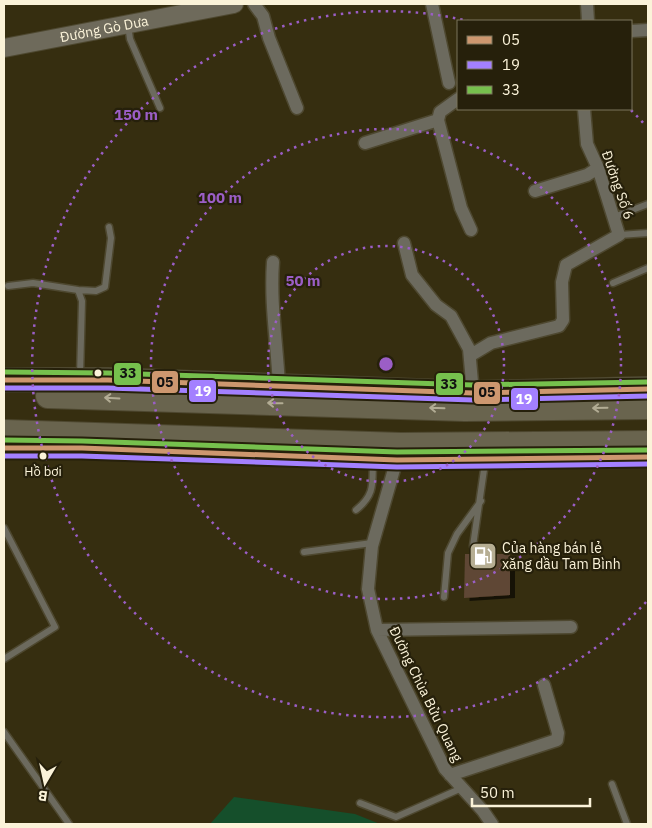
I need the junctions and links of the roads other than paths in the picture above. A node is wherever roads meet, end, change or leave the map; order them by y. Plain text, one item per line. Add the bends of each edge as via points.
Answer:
1 (234, 4) edge
2 (254, 4) edge
3 (432, 4) edge
4 (587, 4) edge
5 (588, 20) edge
6 (127, 23) junction
7 (648, 30) edge
8 (632, 31) edge
9 (4, 48) edge
10 (449, 83) dead end
11 (457, 100) edge
12 (160, 108) dead end
13 (297, 108) dead end
14 (584, 110) edge
15 (438, 120) junction
16 (365, 143) dead end
17 (598, 168) junction
18 (535, 191) dead end
19 (648, 204) edge
20 (614, 217) junction
21 (109, 227) dead end
22 (471, 230) dead end
23 (648, 233) edge
24 (619, 235) junction
25 (404, 243) dead end
26 (273, 262) dead end
27 (648, 268) edge
28 (613, 283) dead end
29 (8, 286) dead end
30 (78, 290) junction
31 (471, 356) junction
32 (4, 380) edge
33 (80, 380) junction
34 (279, 386) junction
35 (648, 389) edge
36 (473, 393) junction
37 (4, 396) edge
38 (648, 407) edge
39 (4, 432) edge
40 (648, 443) edge
41 (4, 448) edge
42 (487, 451) junction
43 (579, 451) junction
44 (399, 453) junction
45 (648, 457) edge
46 (373, 460) junction
47 (481, 501) junction
48 (356, 510) dead end
49 (4, 528) edge
50 (372, 543) junction
51 (473, 546) dead end
52 (304, 552) dead end
53 (444, 597) dead end
54 (571, 627) dead end
55 (377, 630) junction
56 (4, 658) edge
57 (544, 685) dead end
58 (4, 732) edge
59 (450, 775) junction
60 (612, 784) dead end
61 (462, 788) junction
62 (360, 803) dead end
63 (69, 824) edge
64 (492, 824) edge
65 (627, 824) edge

1 - 6 street, Đường Gò Dưa
2 - 13 street via 263,16
3 - 10 street
4 - 5 street
6 - 9 street, Đường Gò Dưa
6 - 12 lane via 130,39
7 - 8 street
11 - 15 street via 440,112
14 - 17 street, Đường Số 6 via 587,144
15 - 16 street
15 - 22 street via 461,208
17 - 18 street via 587,175
17 - 20 street, Đường Số 6
19 - 20 lane
20 - 24 street, Đường Số 6
21 - 30 lane via 106,286 96,291
23 - 24 lane
24 - 31 street, Đường Số 6 via 566,265 562,282 563,320 558,326 491,343
25 - 31 street via 412,275 436,305 451,316
26 - 34 street via 271,294 277,334
27 - 28 lane
29 - 30 lane via 34,283
30 - 33 lane via 82,302
31 - 36 street
32 - 33 highway
33 - 34 highway
34 - 36 highway
35 - 36 highway
38 -> 37 highway via 465,409
39 - 44 highway
40 - 43 highway
41 - 46 highway via 82,448
42 - 43 highway
42 - 44 highway
42 - 47 lane
43 - 45 highway
44 - 46 highway
44 - 50 street, Đường Chùa Bửu Quang
46 - 48 lane via 372,492
47 - 51 lane
47 - 53 lane via 457,534 448,553
49 - 56 lane via 55,627
50 - 52 lane
50 - 55 street, Đường Chùa Bửu Quang via 368,589
54 - 55 street
55 - 59 street, Đường Chùa Bửu Quang
57 - 59 street via 558,733 557,740
58 - 63 lane
59 - 61 street, Đường Chùa Bửu Quang
60 - 65 lane
61 - 62 lane via 396,817
61 - 64 street, Đường Chùa Bửu Quang

